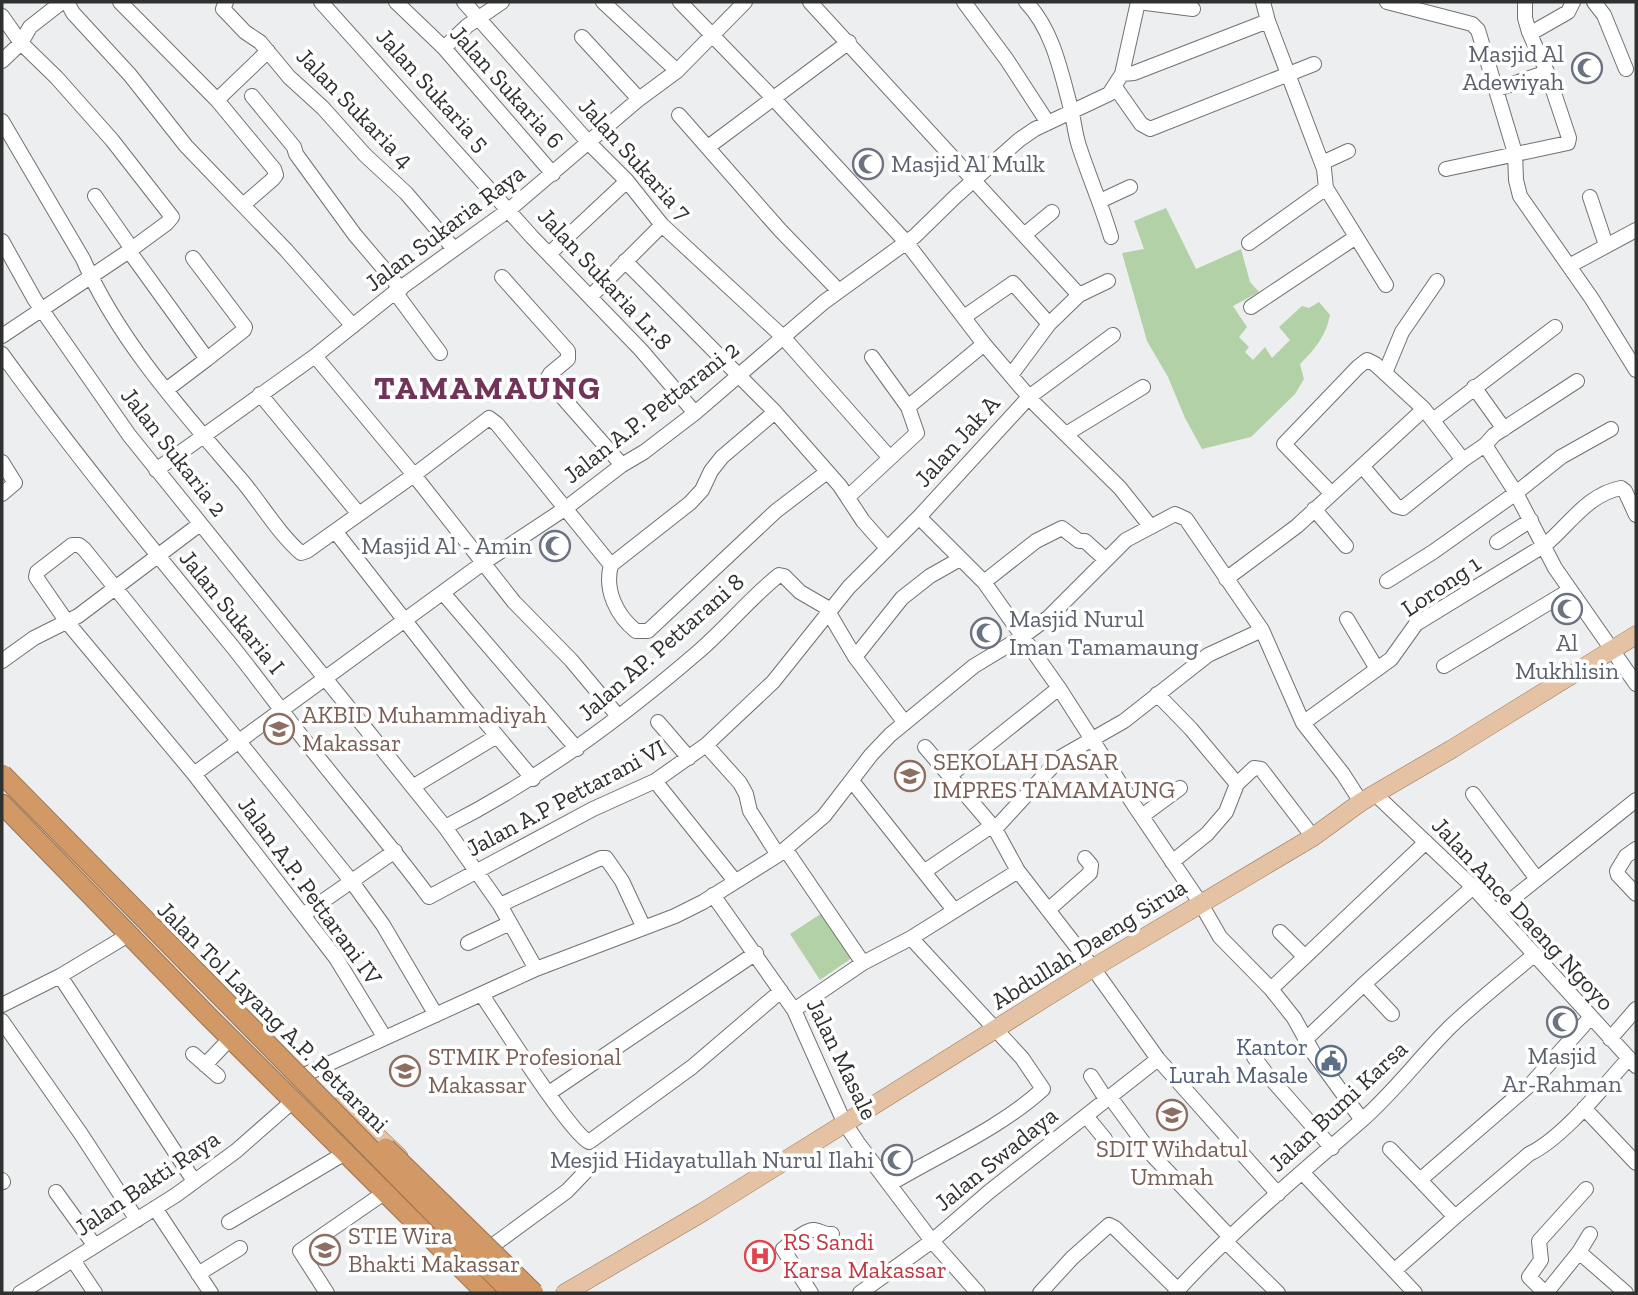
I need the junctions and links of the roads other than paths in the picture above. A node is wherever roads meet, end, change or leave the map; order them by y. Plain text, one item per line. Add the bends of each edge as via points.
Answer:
1 (64, 2) edge
2 (120, 2) edge
3 (226, 2) edge
4 (321, 2) edge
5 (396, 2) edge
6 (464, 2) edge
7 (502, 2) edge
8 (603, 2) edge
9 (680, 2) edge
10 (743, 2) edge
11 (810, 2) edge
12 (964, 2) edge
13 (1026, 2) edge
14 (1138, 2) edge
15 (1263, 2) edge
16 (1387, 2) edge
17 (1525, 2) edge
18 (1573, 2) edge
19 (1594, 2) edge
20 (1193, 9) dead end
21 (2, 16) edge
22 (479, 17) junction
23 (1268, 22) junction
24 (1529, 32) junction
25 (712, 36) junction
26 (582, 37) dead end
27 (849, 42) junction
28 (21, 43) junction
29 (443, 48) junction
30 (268, 51) junction
31 (2, 61) edge
32 (1314, 64) dead end
33 (1626, 69) dead end
34 (677, 71) junction
35 (1547, 72) junction
36 (1289, 74) junction
37 (1118, 80) junction
38 (1498, 89) junction
39 (252, 96) dead end
40 (773, 98) junction
41 (639, 99) junction
42 (218, 100) junction
43 (1072, 112) junction
44 (679, 115) dead end
45 (2, 121) edge
46 (1048, 123) junction
47 (589, 143) junction
48 (708, 147) junction
49 (1348, 151) dead end
50 (1516, 153) junction
51 (1322, 163) junction
52 (1446, 169) dead end
53 (553, 174) junction
54 (973, 180) junction
55 (627, 181) junction
56 (1130, 187) dead end
57 (1326, 188) junction
58 (94, 196) dead end
59 (1590, 197) dead end
60 (1100, 201) junction
61 (243, 205) junction
62 (510, 209) junction
63 (1052, 212) dead end
64 (662, 225) junction
65 (1636, 230) edge
66 (1024, 235) junction
67 (1111, 237) dead end
68 (1356, 237) junction
69 (2, 241) edge
70 (906, 242) junction
71 (1249, 243) dead end
72 (1606, 245) junction
73 (454, 249) junction
74 (131, 250) junction
75 (549, 254) junction
76 (193, 258) dead end
77 (625, 261) junction
78 (1569, 266) junction
79 (91, 276) junction
80 (502, 277) dead end
81 (1108, 281) dead end
82 (1437, 281) dead end
83 (1386, 285) dead end
84 (398, 290) junction
85 (839, 291) junction
86 (1079, 295) junction
87 (590, 297) junction
88 (1251, 307) dead end
89 (42, 310) junction
90 (964, 317) junction
91 (1049, 324) junction
92 (353, 326) junction
93 (1555, 327) dead end
94 (1113, 335) dead end
95 (2, 336) edge
96 (783, 337) junction
97 (984, 344) junction
98 (440, 352) dead end
99 (2, 354) edge
100 (315, 356) junction
101 (872, 357) dead end
102 (207, 359) junction
103 (1636, 370) edge
104 (1385, 373) junction
105 (739, 374) junction
106 (1011, 374) junction
107 (1577, 380) dead end
108 (1143, 387) dead end
109 (1474, 387) junction
110 (166, 390) junction
111 (260, 394) junction
112 (1029, 397) junction
113 (908, 407) junction
114 (695, 412) junction
115 (775, 412) junction
116 (1428, 414) junction
117 (1504, 429) junction
118 (1611, 429) dead end
119 (1066, 434) junction
120 (204, 435) junction
121 (1485, 445) junction
122 (890, 458) junction
123 (1463, 460) junction
124 (2, 462) edge
125 (622, 465) junction
126 (1362, 466) junction
127 (156, 470) junction
128 (827, 471) junction
129 (414, 475) junction
130 (1331, 493) junction
131 (2, 494) edge
132 (1517, 494) junction
133 (848, 497) junction
134 (566, 508) junction
135 (1314, 509) junction
136 (358, 513) junction
137 (1636, 513) edge
138 (919, 517) junction
139 (1531, 520) junction
140 (200, 524) junction
141 (1151, 527) junction
142 (335, 531) junction
143 (1497, 542) dead end
144 (1545, 545) junction
145 (1346, 546) dead end
146 (887, 548) junction
147 (156, 556) junction
148 (961, 559) junction
149 (1105, 559) junction
150 (483, 563) junction
151 (611, 565) junction
152 (1226, 579) junction
153 (1387, 580) dead end
154 (984, 582) junction
155 (114, 587) junction
156 (1570, 590) junction
157 (443, 593) junction
158 (830, 612) junction
159 (1347, 619) dead end
160 (67, 622) junction
161 (404, 622) junction
162 (1262, 630) junction
163 (1636, 635) edge
164 (1022, 637) junction
165 (1614, 649) junction
166 (855, 657) junction
167 (2, 660) edge
168 (1444, 666) dead end
169 (1377, 669) junction
170 (326, 679) junction
171 (1636, 684) edge
172 (1059, 688) junction
173 (1157, 694) junction
174 (281, 710) junction
175 (618, 716) junction
176 (659, 722) dead end
177 (905, 723) junction
178 (1303, 723) junction
179 (497, 736) junction
180 (1093, 740) junction
181 (239, 741) junction
182 (706, 745) junction
183 (925, 747) dead end
184 (577, 749) junction
185 (689, 758) junction
186 (2, 762) edge
187 (2, 774) edge
188 (194, 774) junction
189 (949, 776) junction
190 (533, 779) junction
191 (655, 781) junction
192 (852, 781) junction
193 (1237, 784) junction
194 (414, 786) junction
195 (1181, 788) dead end
196 (2, 790) edge
197 (1473, 794) dead end
198 (1368, 798) junction
199 (1636, 800) edge
200 (2, 804) edge
201 (2, 811) edge
202 (1142, 816) junction
203 (2, 821) edge
204 (445, 827) junction
205 (995, 829) junction
206 (1313, 837) junction
207 (1426, 842) junction
208 (1636, 849) edge
209 (395, 851) junction
210 (782, 852) junction
211 (1084, 858) dead end
212 (1172, 862) junction
213 (478, 871) junction
214 (925, 871) junction
215 (1018, 871) junction
216 (1537, 878) junction
217 (735, 881) junction
218 (352, 882) junction
219 (1473, 887) junction
220 (1636, 894) edge
221 (713, 895) junction
222 (429, 897) joint
223 (1201, 904) junction
224 (500, 905) junction
225 (954, 910) junction
226 (1048, 910) junction
227 (1496, 912) junction
228 (303, 915) junction
229 (510, 923) junction
230 (644, 928) junction
231 (1280, 932) dead end
232 (122, 938) junction
233 (911, 938) junction
234 (468, 943) dead end
235 (756, 953) junction
236 (1535, 954) junction
237 (1305, 957) junction
238 (863, 963) junction
239 (1093, 968) junction
240 (536, 969) junction
241 (60, 976) junction
242 (1364, 984) junction
243 (1271, 989) junction
244 (781, 991) junction
245 (482, 995) junction
246 (2, 1005) edge
247 (1636, 1009) edge
248 (794, 1010) junction
249 (1392, 1014) dead end
250 (436, 1015) junction
251 (209, 1017) junction
252 (1590, 1018) junction
253 (2, 1021) edge
254 (996, 1030) junction
255 (385, 1038) junction
256 (1610, 1039) junction
257 (1305, 1040) junction
258 (224, 1045) junction
259 (193, 1054) dead end
260 (1254, 1057) dead end
261 (1157, 1059) junction
262 (1632, 1062) edge
263 (205, 1065) junction
264 (218, 1076) dead end
265 (268, 1076) junction
266 (1091, 1076) dead end
267 (308, 1083) junction
268 (549, 1093) junction
269 (1108, 1098) junction
270 (293, 1101) junction
271 (338, 1107) junction
272 (1584, 1108) junction
273 (1086, 1116) junction
274 (1362, 1120) junction
275 (845, 1122) junction
276 (1105, 1139) dead end
277 (1332, 1148) junction
278 (1390, 1149) dead end
279 (345, 1153) junction
280 (1636, 1163) edge
281 (592, 1165) dead end
282 (1302, 1172) junction
283 (405, 1173) junction
284 (1420, 1180) junction
285 (194, 1181) junction
286 (890, 1184) junction
287 (1586, 1189) dead end
288 (56, 1192) dead end
289 (384, 1193) junction
290 (1278, 1194) junction
291 (155, 1208) junction
292 (1455, 1217) junction
293 (136, 1220) junction
294 (229, 1222) dead end
295 (460, 1222) junction
296 (832, 1234) dead end
297 (1590, 1234) dead end
298 (1228, 1239) junction
299 (932, 1241) junction
300 (435, 1242) junction
301 (95, 1246) junction
302 (492, 1246) junction
303 (240, 1248) dead end
304 (1578, 1252) junction
305 (73, 1260) junction
306 (1395, 1270) junction
307 (198, 1274) junction
308 (25, 1292) edge
309 (1176, 1292) edge
310 (95, 1293) edge
311 (211, 1293) edge
312 (327, 1293) edge
313 (486, 1293) edge
314 (500, 1293) edge
315 (512, 1293) edge
316 (528, 1293) edge
317 (537, 1293) edge
318 (565, 1293) edge
319 (811, 1293) edge
320 (860, 1293) edge
321 (978, 1293) edge
322 (1040, 1293) edge
323 (1278, 1293) edge
324 (1415, 1293) edge
325 (1545, 1293) edge
326 (1626, 1293) edge

1 - 28 street via 30,27
1 - 61 street via 186,146
2 - 42 street
3 - 30 street, Jalan Sukaria 4 via 223,9
4 - 62 street, Jalan Sukaria 5
5 - 29 street, Jalan Sukaria 6
6 - 22 street, Jalan Sukaria 7
7 - 22 street
8 - 34 street
9 - 25 street
10 - 25 street, Jalan Sukaria Raya
11 - 27 street
12 - 46 street
13 - 43 street via 1052,43
14 - 20 street
14 - 37 street
15 - 23 street
16 - 38 street via 1476,27
17 - 24 street
18 - 24 street via 1561,16
19 - 33 street
21 - 28 street
22 - 29 street
22 - 47 street, Jalan Sukaria 7
23 - 36 street
23 - 37 street, Jalan A.P. Pettarani 2
24 - 35 street
25 - 34 street, Jalan Sukaria Raya
25 - 40 street
26 - 41 street
27 - 40 street
27 - 54 street
28 - 31 street
28 - 74 street via 112,139 172,215 171,221
29 - 53 street, Jalan Sukaria 6
30 - 42 street
30 - 73 street, Jalan Sukaria 4
32 - 36 street
34 - 41 street, Jalan Sukaria Raya
35 - 38 street
35 - 50 street via 1569,141
36 - 37 street via 1150,129 1141,124
36 - 51 street
37 - 43 street, Jalan A.P. Pettarani 2 via 1108,95
38 - 50 street
39 - 84 street
40 - 48 street
40 - 70 street
41 - 47 street, Jalan Sukaria Raya
42 - 61 street via 276,172
43 - 46 street, Jalan A.P. Pettarani 2
43 - 60 street via 1079,147
44 - 48 street
45 - 79 street
46 - 54 street, Jalan A.P. Pettarani 2
47 - 53 street, Jalan Sukaria Raya
47 - 55 street, Jalan Sukaria 7
48 - 85 street
49 - 51 street
50 - 52 street
50 - 78 street via 1520,196
51 - 57 street
53 - 62 street, Jalan Sukaria Raya
54 - 66 street
54 - 70 street, Jalan A.P. Pettarani 2
55 - 64 street, Jalan Sukaria 7
55 - 75 street
56 - 60 street
57 - 68 street
57 - 71 street
58 - 74 street
59 - 72 street
60 - 67 street
61 - 92 street
62 - 73 street, Jalan Sukaria Raya
62 - 75 street, Jalan Sukaria Lr.8
63 - 66 street
64 - 77 street
64 - 96 street, Jalan Sukaria 7
65 - 72 street
66 - 86 street
68 - 83 street
68 - 88 street
69 - 89 street, Jalan Sukaria 2
70 - 85 street, Jalan A.P. Pettarani 2
70 - 90 street
72 - 78 street
73 - 84 street, Jalan Sukaria Raya
74 - 79 street
74 - 102 street
75 - 87 street, Jalan Sukaria Lr.8
76 - 102 street via 245,329
77 - 87 street
77 - 105 street
78 - 103 street
79 - 89 street
79 - 110 street
80 - 125 street via 568,351 569,357 547,379
81 - 86 street
82 - 104 street via 1402,332
84 - 92 street, Jalan Sukaria Raya
84 - 98 street
85 - 96 street, Jalan A.P. Pettarani 2
86 - 91 street
87 - 114 street, Jalan Sukaria Lr.8
89 - 95 street
89 - 127 street, Jalan Sukaria 2
90 - 91 street via 1013,283
90 - 97 street
91 - 106 street
92 - 100 street, Jalan Sukaria Raya
93 - 109 street
94 - 112 street, Jalan Jak A
96 - 105 street, Jalan A.P. Pettarani 2
96 - 122 street, Jalan Sukaria 7
97 - 106 street
97 - 113 street
99 - 147 street, Jalan Sukaria I
100 - 111 street, Jalan Sukaria Raya
100 - 129 street
101 - 113 street
102 - 110 street
104 - 116 street
104 - 130 street via 1365,361 1284,443
105 - 114 street, Jalan A.P. Pettarani 2
105 - 115 street
106 - 112 street
107 - 117 street
108 - 119 street
109 - 116 street
109 - 117 street
110 - 120 street
111 - 120 street, Jalan Sukaria Raya
111 - 136 street
112 - 119 street
112 - 138 street, Jalan Jak A
113 - 122 street via 917,433
114 - 125 street, Jalan A.P. Pettarani 2
115 - 128 street
115 - 151 street via 722,457 690,503
116 - 123 street
116 - 126 street
117 - 121 street
118 - 132 street via 1561,457
119 - 141 street
120 - 127 street, Jalan Sukaria Raya
120 - 142 street via 299,552
121 - 123 street
121 - 132 street
122 - 133 street
123 - 126 street via 1403,508 1396,506
124 - 131 street via 15,484
125 - 134 street, Jalan A.P. Pettarani 2
126 - 130 street
127 - 140 street, Jalan Sukaria 2
128 - 133 street
128 - 151 street via 776,511 648,631 636,631 620,613 607,581
129 - 134 street via 491,418
129 - 136 street
129 - 150 street
130 - 135 street
132 - 139 street
132 - 153 street
133 - 146 street
134 - 150 street, Jalan A.P. Pettarani 2
134 - 151 street
135 - 145 street
135 - 152 street
136 - 142 street
137 - 144 street, Lorong 1 via 1625,491 1618,488 1586,506
138 - 146 street, Jalan A.P Pettarani VI
138 - 148 street
139 - 143 street
139 - 144 street
140 - 147 street
140 - 170 street, Jalan Sukaria 2
141 - 149 street via 1126,540
141 - 152 street, Jalan Ance Daeng Ngoyo via 1175,514 1182,516
142 - 161 street
144 - 156 street
144 - 169 street, Lorong 1 via 1416,624 1394,655
146 - 158 street, Jalan A.P Pettarani VI
147 - 155 street
147 - 174 street, Jalan Sukaria I
148 - 154 street
148 - 166 street via 902,598
149 - 154 street via 1062,528 1036,541
149 - 164 street via 1065,603
150 - 157 street, Jalan A.P. Pettarani 2
150 - 175 street
152 - 162 street, Jalan Ance Daeng Ngoyo
154 - 164 street
155 - 160 street
155 - 160 street, Jalan A.P. Pettarani IV via 81,547 74,545 37,572 35,576
155 - 181 street
156 - 165 street
156 - 168 street
157 - 161 street, Jalan A.P. Pettarani 2
157 - 184 street
158 - 166 street
158 - 175 street, Jalan AP. Pettarani 8 via 779,575 700,650
158 - 182 street, Jalan A.P Pettarani VI via 773,682
159 - 169 street
160 - 167 street
160 - 188 street, Jalan A.P. Pettarani IV
161 - 170 street, Jalan A.P. Pettarani 2
161 - 179 street
162 - 173 street via 1208,655
162 - 178 street, Jalan Ance Daeng Ngoyo
163 - 165 main road, Abdullah Daeng Sirua
164 - 172 street
164 - 177 street via 974,666
165 - 171 street
165 - 198 main road, Abdullah Daeng Sirua
166 - 177 street
169 - 178 street, Lorong 1
170 - 174 street, Jalan A.P. Pettarani 2
170 - 194 street, Jalan Sukaria 2
172 - 180 street
172 - 189 street
173 - 180 street
173 - 193 street
174 - 181 street, Jalan A.P. Pettarani 2
174 - 209 street, Jalan Sukaria I
175 - 184 street, Jalan AP. Pettarani 8
176 - 185 street
177 - 192 street via 871,755
178 - 198 street, Jalan Ance Daeng Ngoyo
179 - 190 street
179 - 194 street
180 - 202 street
180 - 205 street via 1056,761
181 - 188 street, Jalan A.P. Pettarani 2
181 - 218 street
182 - 185 street, Jalan A.P Pettarani VI
182 - 210 street via 740,783 750,811
183 - 189 street
184 - 190 street, Jalan AP. Pettarani 8
185 - 191 street, Jalan A.P Pettarani VI
186 - 267 highway
187 - 267 highway, Jalan Tol Layang A.P. Pettarani, bridge
188 - 228 street, Jalan A.P. Pettarani IV
189 - 205 street
190 - 204 street, Jalan AP. Pettarani 8
191 - 213 street, Jalan A.P Pettarani VI
191 - 217 street
192 - 210 street via 824,816
192 - 214 street
193 - 206 street via 1259,768
193 - 212 street via 1226,812
194 - 204 street, Jalan Sukaria 2
195 - 202 street
196 - 314 highway, Jalan Tol Layang A.P. Pettarani
197 - 216 street
198 - 206 main road, Abdullah Daeng Sirua
198 - 207 street, Jalan Ance Daeng Ngoyo
199 - 216 street
200 - 251 highway
201 - 232 highway
202 - 212 street
203 - 232 highway
204 - 213 street, Jalan Sukaria 2
205 - 214 street via 987,829
205 - 215 street
206 - 223 main road, Abdullah Daeng Sirua
207 - 219 street, Jalan Ance Daeng Ngoyo
207 - 237 street
208 - 220 street via 1617,871
209 - 218 street
209 - 222 street, Jalan Sukaria I
210 - 217 street
210 - 238 street
211 - 226 street via 1091,865 1090,873
212 - 223 street
213 - 222 street, Jalan A.P Pettarani VI
213 - 224 street, Jalan Sukaria 2
214 - 225 street
215 - 225 street
215 - 226 street
216 - 227 street
217 - 221 street
218 - 228 street
218 - 250 street
219 - 227 street, Jalan Ance Daeng Ngoyo
219 - 242 street
221 - 230 street
221 - 235 street, Jalan Masale
223 - 239 main road, Abdullah Daeng Sirua
223 - 243 street via 1225,944
224 - 229 street, Jalan Sukaria 2
224 - 230 street via 606,858
225 - 233 street
226 - 239 street
227 - 236 street, Jalan Ance Daeng Ngoyo
228 - 255 street, Jalan A.P. Pettarani IV via 336,958
229 - 234 street
229 - 240 street, Jalan Sukaria 2
230 - 240 street
231 - 237 street
232 - 241 street
232 - 251 highway
232 - 258 highway
233 - 238 street
233 - 254 street
235 - 244 street, Jalan Masale
235 - 268 street
236 - 252 street, Jalan Ance Daeng Ngoyo
236 - 274 street, Jalan Bumi Karsa via 1449,1029
237 - 243 street
238 - 248 street
239 - 254 main road, Abdullah Daeng Sirua
239 - 261 street
240 - 245 street
241 - 246 street
241 - 285 street
242 - 249 street
242 - 257 street
243 - 257 street
244 - 248 street, Jalan Masale
244 - 268 street via 692,1067 594,1140 583,1139
245 - 250 street
245 - 268 street
247 - 256 street
248 - 275 street, Jalan Masale
250 - 255 street
251 - 265 highway
252 - 256 street, Jalan Ance Daeng Ngoyo
252 - 284 street via 1531,1083
253 - 293 street
254 - 275 main road, Abdullah Daeng Sirua
254 - 286 street via 1043,1090 972,1138
255 - 267 street
256 - 262 street, Jalan Ance Daeng Ngoyo
257 - 274 street
258 - 263 street
258 - 265 highway via 243,1064
259 - 263 street
260 - 277 street
261 - 269 street, Jalan Swadaya
261 - 290 street
262 - 272 street
263 - 264 street
265 - 270 highway
266 - 269 street
267 - 271 highway
267 - 315 highway, Jalan Tol Layang A.P. Pettarani, bridge
267 - 317 highway, bridge via 343,1106
269 - 273 street, Jalan Swadaya
269 - 298 street
270 - 279 highway
270 - 285 street, Jalan Bakti Raya
271 - 283 highway
271 - 295 main road via 351,1111
272 - 280 street
272 - 292 street
273 - 276 street
273 - 299 street, Jalan Swadaya
274 - 277 street, Jalan Bumi Karsa
275 - 286 street, Jalan Masale
275 - 318 main road, Abdullah Daeng Sirua
277 - 282 street, Jalan Bumi Karsa
278 - 284 street
279 - 289 highway
279 - 294 street
281 - 302 street via 567,1191
282 - 290 street, Jalan Bumi Karsa
282 - 306 street
283 - 289 highway via 403,1190 397,1195
283 - 295 highway
284 - 292 street
285 - 291 street, Jalan Bakti Raya
286 - 299 street, Jalan Masale
287 - 325 street via 1539,1241 1542,1258 1529,1277
288 - 301 street
289 - 300 highway
289 - 312 street via 300,1251
290 - 298 street, Jalan Bumi Karsa
291 - 293 street, Jalan Bakti Raya
291 - 307 street
292 - 306 street
293 - 301 street, Jalan Bakti Raya
295 - 300 highway via 445,1216 434,1220 429,1227
295 - 302 main road
295 - 316 highway
296 - 319 street via 810,1230 783,1250
297 - 304 street
298 - 309 street, Jalan Bumi Karsa
298 - 323 street
299 - 320 street, Jalan Swadaya
299 - 321 street, Jalan Masale
300 - 313 highway
301 - 305 street, Jalan Bakti Raya
302 - 317 main road
303 - 307 street
304 - 325 street
304 - 326 street
305 - 308 street, Jalan Bakti Raya
305 - 310 street
306 - 324 street
307 - 311 street
309 - 322 street via 1109,1225

